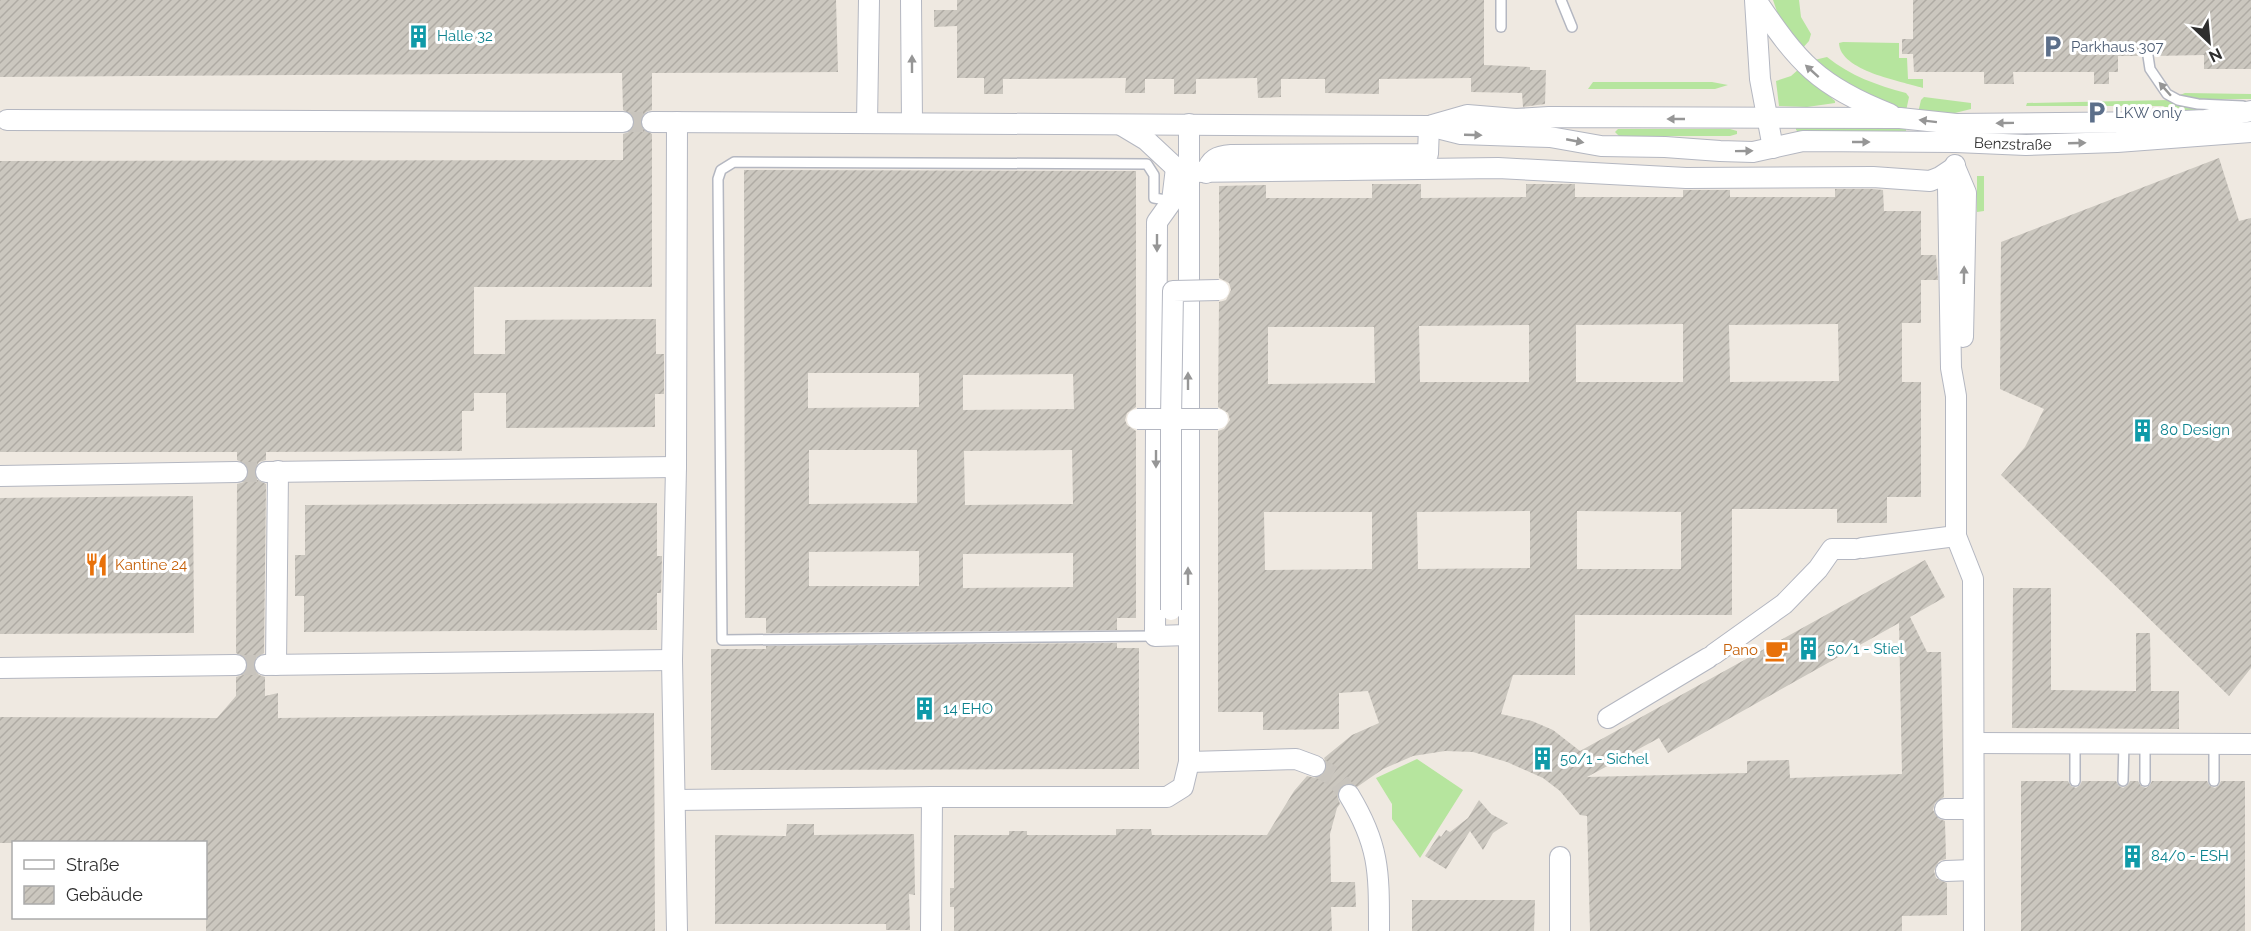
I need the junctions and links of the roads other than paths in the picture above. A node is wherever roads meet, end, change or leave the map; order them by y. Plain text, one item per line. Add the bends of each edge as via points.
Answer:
1 (869, 0) edge
2 (911, 0) edge
3 (1501, 0) edge
4 (1560, 0) edge
5 (1756, 0) edge
6 (1501, 27) dead end
7 (1572, 27) dead end
8 (2148, 56) dead end
9 (2251, 106) edge
10 (2251, 111) edge
11 (1767, 117) junction
12 (1900, 118) junction
13 (7, 120) dead end
14 (623, 122) tunnel mouth
15 (652, 122) tunnel mouth
16 (677, 122) junction
17 (867, 123) junction
18 (912, 123) junction
19 (1189, 124) junction
20 (1121, 125) junction
21 (1429, 126) junction
22 (1517, 128) junction
23 (2251, 132) edge
24 (1956, 133) junction
25 (1773, 147) junction
26 (1955, 166) junction
27 (1190, 171) junction
28 (1172, 201) junction
29 (1219, 290) dead end
30 (1137, 419) dead end
31 (1171, 419) junction
32 (1218, 419) dead end
33 (676, 467) junction
34 (237, 472) tunnel mouth
35 (0, 476) edge
36 (1956, 536) junction
37 (1171, 635) junction
38 (672, 660) junction
39 (236, 665) tunnel mouth
40 (0, 668) edge
41 (1608, 718) dead end
42 (1974, 743) junction
43 (2124, 743) junction
44 (2145, 743) junction
45 (2075, 744) junction
46 (2214, 744) junction
47 (2251, 744) edge
48 (1189, 762) junction
49 (1315, 766) tunnel mouth
50 (2214, 780) dead end
51 (2075, 781) dead end
52 (2123, 781) dead end
53 (2145, 781) dead end
54 (1349, 795) tunnel mouth
55 (932, 797) junction
56 (675, 800) junction
57 (1945, 809) dead end
58 (1973, 809) junction
59 (1560, 857) dead end
60 (1973, 870) junction
61 (1946, 871) dead end
62 (1382, 920) edge
63 (677, 931) edge
64 (931, 931) edge
65 (1560, 931) edge
66 (1974, 931) edge

1 - 17 street
18 -> 2 street
3 - 6 lane
4 - 7 lane
5 - 11 street, Benzstraße via 1760,79
12 -> 5 street, Benzstraße via 1845,94 1815,74 1783,39
9 -> 8 lane via 2178,100 2167,94 2150,69
10 -> 24 street, Benzstraße via 2205,120
11 - 12 street, Benzstraße
11 -> 22 street, Benzstraße via 1549,117
11 - 25 street, Benzstraße
24 -> 12 street, Benzstraße
13 - 14 street
15 - 16 street
16 - 17 street
16 - 33 street
17 - 18 street
18 - 20 street
19 - 20 street
19 - 21 street
19 - 27 street
20 - 27 street
21 - 22 street via 1467,115
21 - 27 street via 1428,154 1231,155 1219,156
22 -> 25 street, Benzstraße via 1601,146 1720,152 1753,152
24 -> 23 street, Benzstraße via 2026,146
25 -> 24 street, Benzstraße via 1803,141
24 - 26 street
26 - 27 street via 1930,181 1874,177 1686,178 1498,168
26 - 36 street via 1948,187 1957,233 1963,368 1956,396
27 - 28 street
37 -> 27 street
28 -> 37 street via 1157,222
28 - 37 lane via 1154,198 1154,175 1147,164 734,162 721,170 718,179 722,640
29 - 31 street, bridge via 1173,291
30 - 31 street, bridge
31 - 32 street, bridge
31 - 37 street, bridge
33 - 38 street
33 - 38 street via 272,471 271,665
34 - 35 street
36 - 41 street via 1832,549 1784,604 1662,688
36 - 42 street via 1973,579
37 - 48 street
38 - 56 street
39 - 40 street
42 - 45 street
42 - 58 street
43 - 44 street
43 - 45 street
43 - 52 lane
44 - 46 street
44 - 53 lane
45 - 51 lane
46 - 47 street
46 - 50 lane
48 - 49 street via 1296,759
48 - 55 street via 1183,787 1167,797
54 - 62 street via 1372,839
55 - 56 street
55 - 64 street
56 - 63 street
57 - 58 street
58 - 60 street
59 - 65 street
60 - 61 street
60 - 66 street

